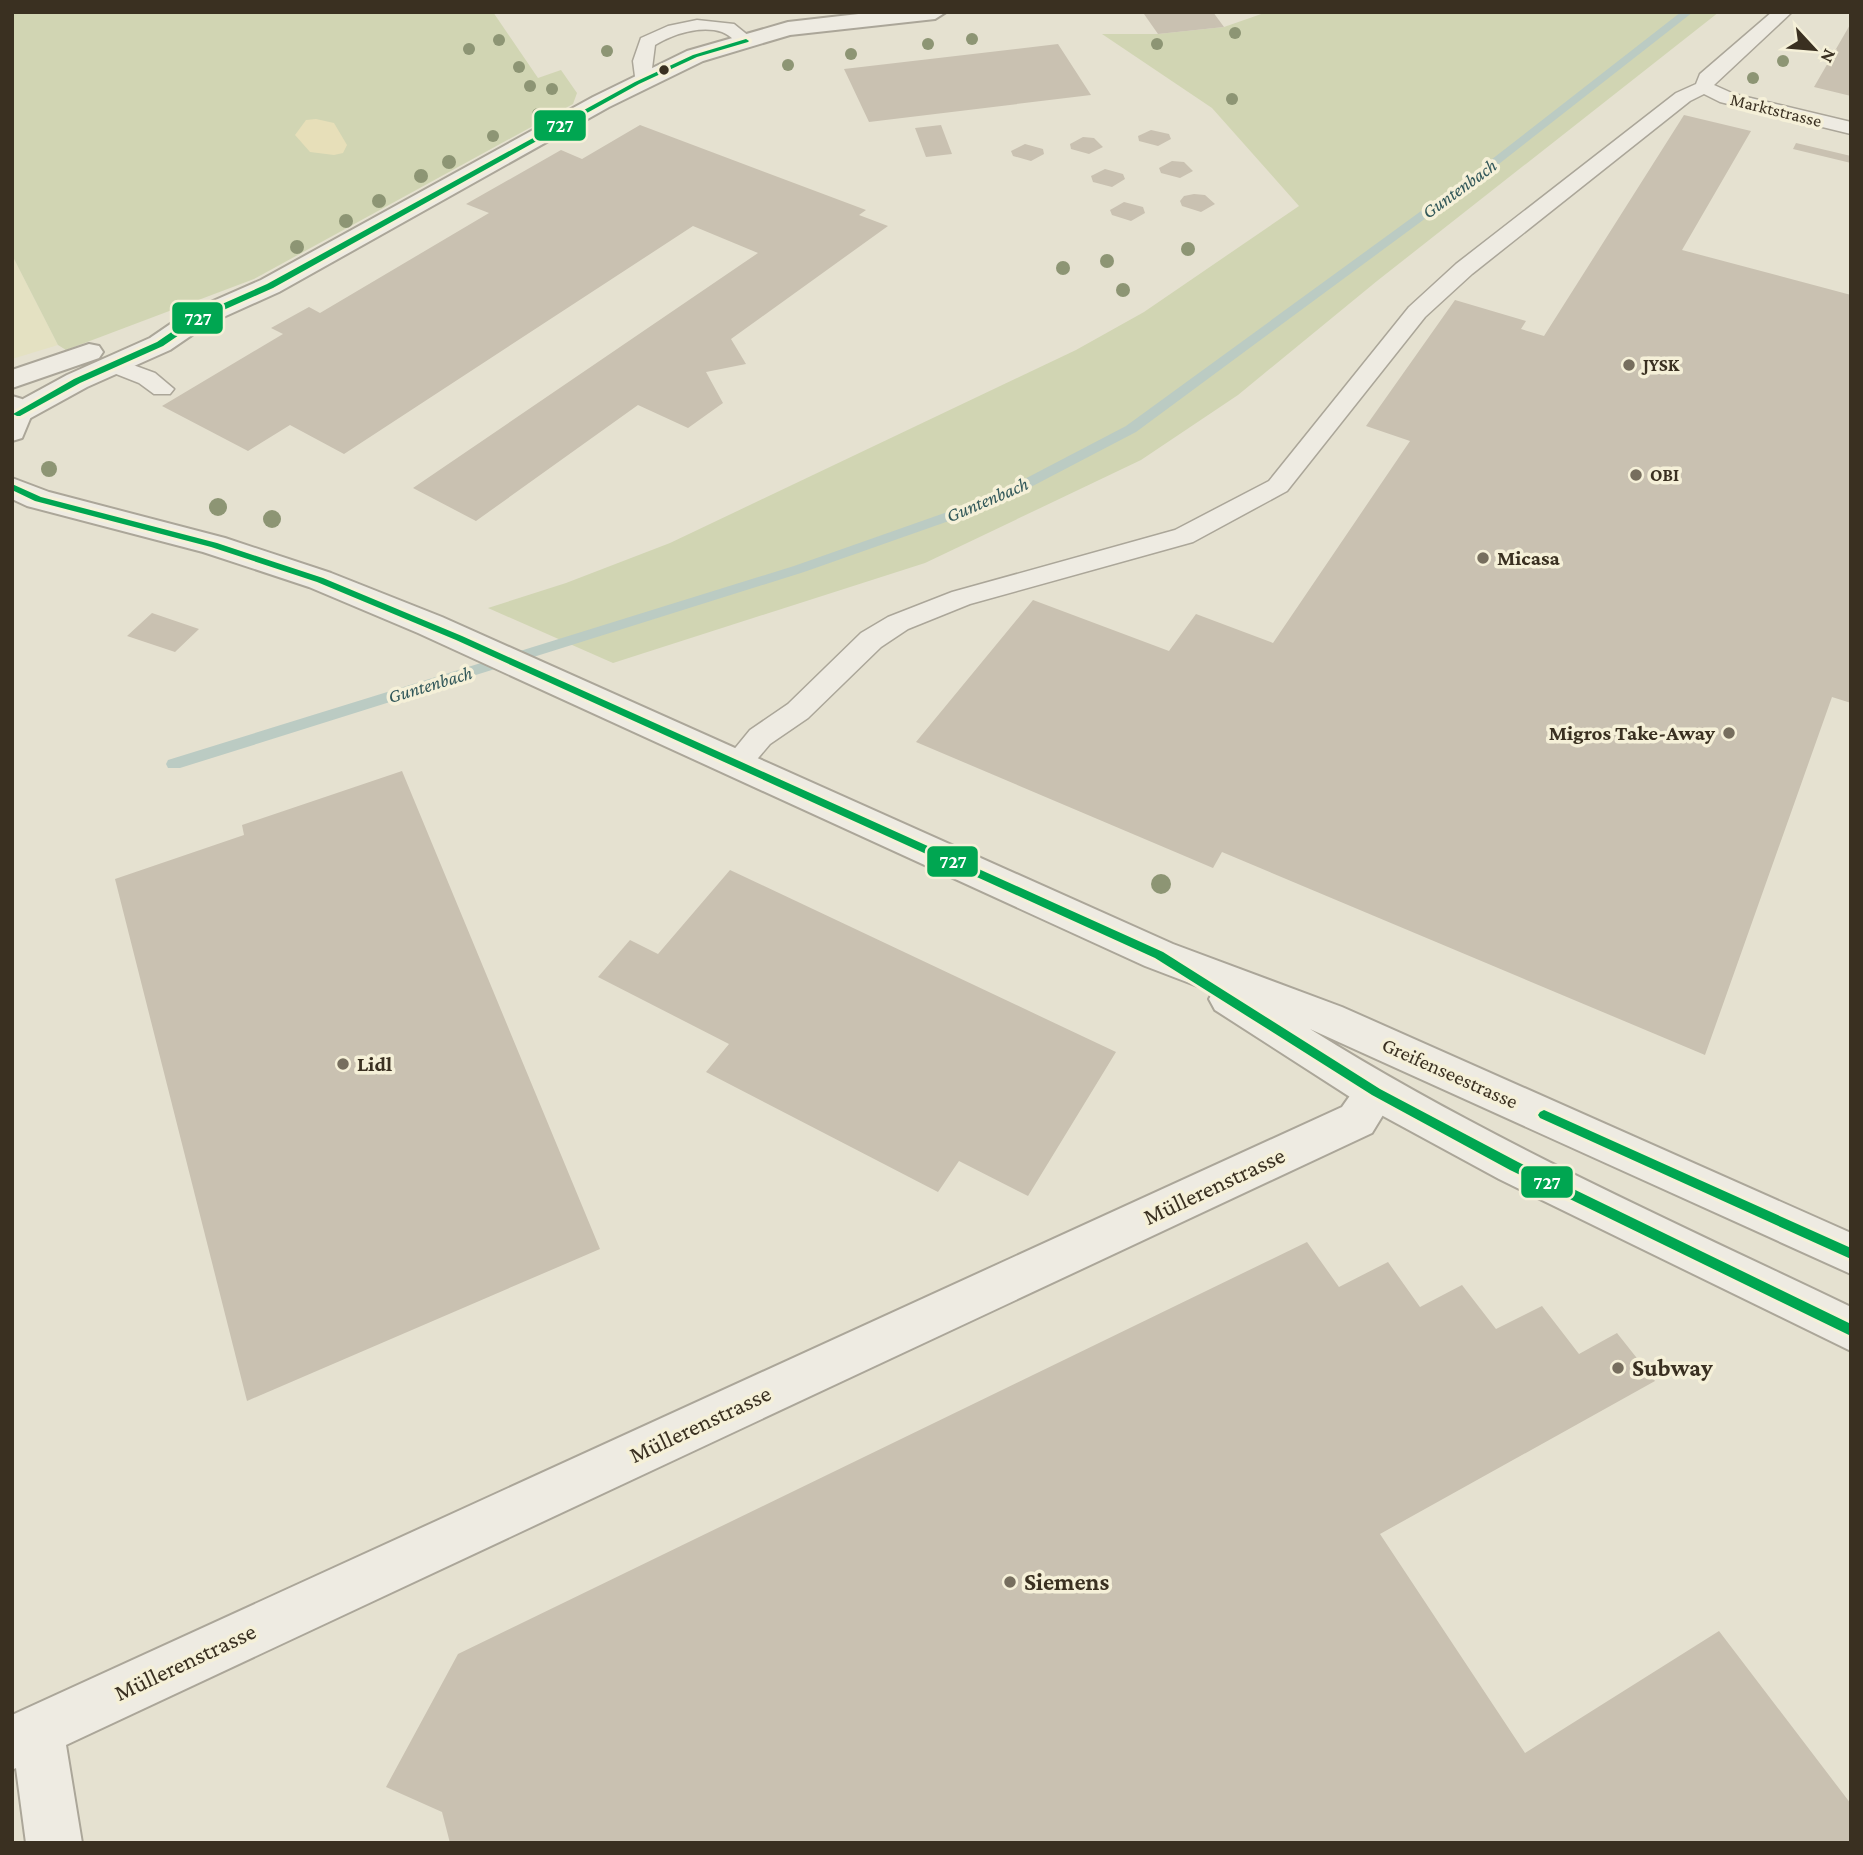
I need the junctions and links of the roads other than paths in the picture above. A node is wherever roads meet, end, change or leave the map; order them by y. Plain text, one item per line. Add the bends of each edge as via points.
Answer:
1 (935, 12) edge
2 (1783, 12) edge
3 (746, 41) junction
4 (643, 80) junction
5 (1704, 87) junction
6 (1851, 128) edge
7 (198, 318) junction
8 (114, 365) junction
9 (12, 380) edge
10 (162, 389) dead end
11 (14, 417) edge
12 (12, 487) edge
13 (738, 763) junction
14 (1159, 955) junction
15 (1376, 1092) junction
16 (1505, 1098) junction
17 (1851, 1254) edge
18 (1851, 1330) edge
19 (25, 1737) edge
20 (54, 1843) edge

1 - 3 street via 789,29
2 - 5 lane via 1707,78
3 - 4 street via 695,56
3 - 4 lane via 728,28 702,26 654,37 647,42 642,61
4 - 7 street via 270,286
5 - 6 lane, Marktstrasse via 1727,98
5 - 13 lane via 1683,97 1464,268 1417,312 1278,486 1184,536 961,598 898,624 871,640 798,711 760,737
7 - 8 street via 160,344
7 - 9 street via 149,328
8 - 10 lane
8 - 11 street
12 - 13 street, Greifenseestrasse via 38,499 214,545 308,576
13 - 14 street, Greifenseestrasse
14 - 15 street, Greifenseestrasse
14 - 16 street, Greifenseestrasse via 1328,1019
15 - 16 street via 1415,1087
15 - 18 street, Greifenseestrasse via 1514,1166
15 - 19 street, Müllerenstrasse via 1357,1120
16 - 17 street, Greifenseestrasse
19 - 20 street

